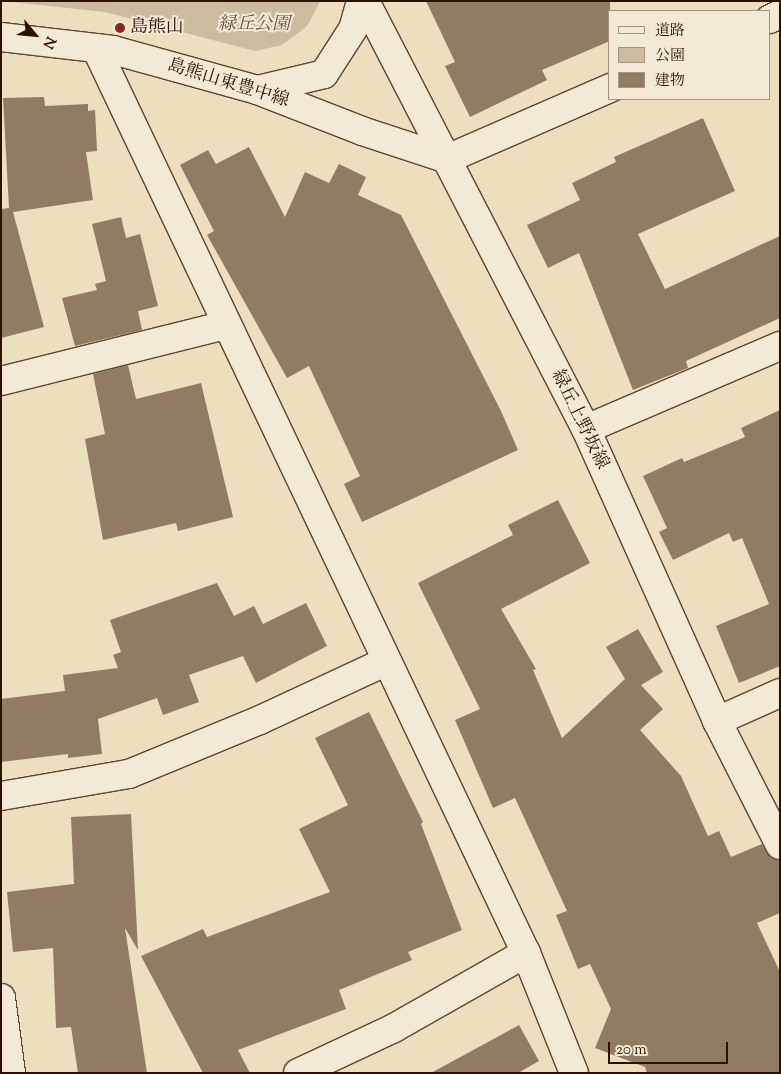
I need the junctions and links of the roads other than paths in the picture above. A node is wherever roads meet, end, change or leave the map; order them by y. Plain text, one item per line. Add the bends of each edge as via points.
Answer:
1 (363, 1) edge
2 (1, 37) edge
3 (96, 48) junction
4 (608, 89) edge
5 (257, 90) junction
6 (448, 159) junction
7 (225, 326) junction
8 (780, 346) edge
9 (1, 381) edge
10 (586, 429) junction
11 (385, 662) junction
12 (780, 693) edge
13 (717, 721) junction
14 (1, 796) edge
15 (780, 844) edge
16 (526, 953) junction
17 (1, 998) edge
18 (11, 1073) edge
19 (298, 1073) edge
20 (574, 1073) edge

1 - 5 street via 353,30 324,74
1 - 6 street, 緑丘上野坂線
2 - 3 street, 島熊山東豊中線
3 - 5 street, 島熊山東豊中線
3 - 7 street
4 - 6 street
5 - 6 street, 島熊山東豊中線 via 362,131
6 - 10 street, 緑丘上野坂線
7 - 9 street
7 - 11 street
8 - 10 street
10 - 13 street, 緑丘上野坂線
11 - 14 street via 260,720 129,774
11 - 16 street
12 - 13 street
13 - 15 street, 緑丘上野坂線
16 - 19 street via 394,1028
16 - 20 street
17 - 18 street

